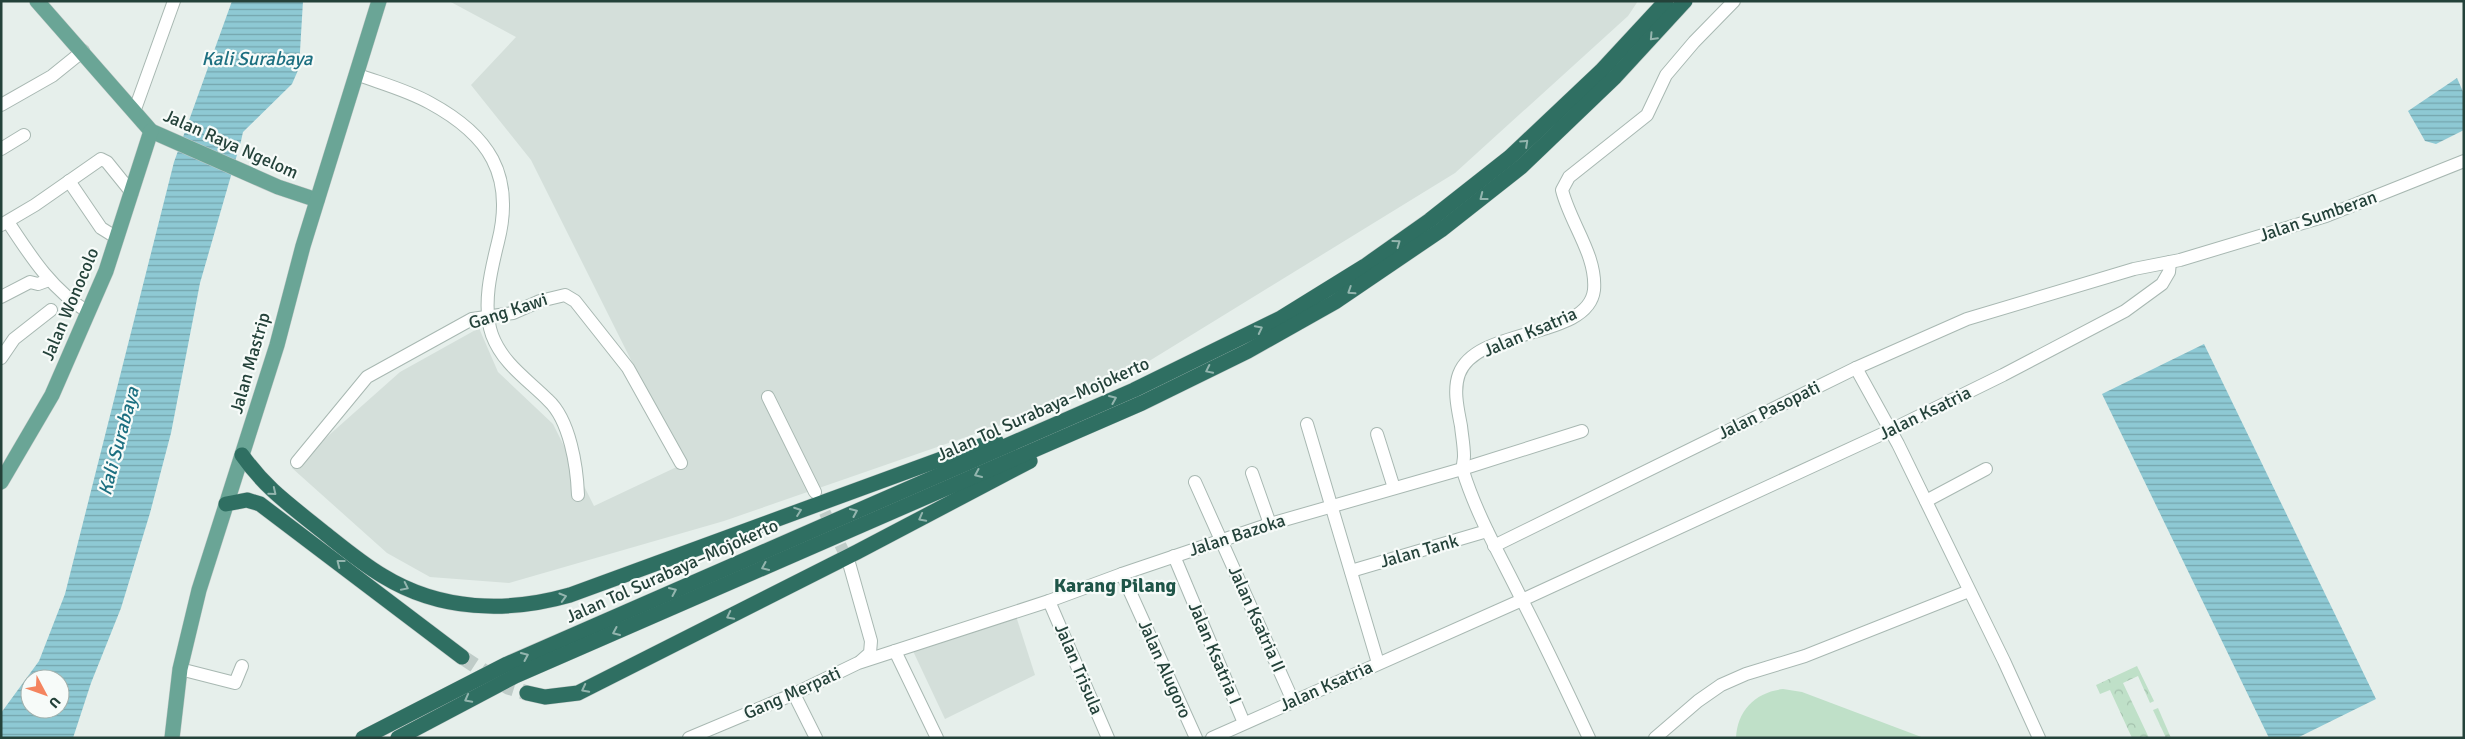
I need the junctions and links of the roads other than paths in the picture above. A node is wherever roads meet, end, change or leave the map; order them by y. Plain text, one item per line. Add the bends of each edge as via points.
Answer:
1 (37, 1) edge
2 (174, 1) edge
3 (379, 1) edge
4 (1666, 1) edge
5 (1685, 1) edge
6 (1734, 1) edge
7 (83, 51) junction
8 (356, 74) junction
9 (1, 104) edge
10 (134, 112) junction
11 (151, 131) junction
12 (24, 136) dead end
13 (1, 149) edge
14 (2464, 161) edge
15 (69, 181) junction
16 (132, 192) junction
17 (317, 200) junction
18 (5, 224) edge
19 (117, 238) junction
20 (2170, 262) junction
21 (49, 280) junction
22 (2051, 293) joint
23 (1, 297) edge
24 (51, 310) dead end
25 (88, 312) junction
26 (488, 318) junction
27 (1, 358) edge
28 (1856, 368) junction
29 (768, 397) dead end
30 (1068, 419) junction
31 (1103, 419) junction
32 (1307, 424) dead end
33 (1891, 430) junction
34 (1582, 431) dead end
35 (1378, 434) dead end
36 (242, 455) junction
37 (297, 462) dead end
38 (681, 463) dead end
39 (1462, 469) junction
40 (1986, 469) dead end
41 (1252, 472) dead end
42 (1, 482) edge
43 (1195, 482) dead end
44 (1394, 488) junction
45 (815, 492) tunnel mouth
46 (578, 495) dead end
47 (1926, 501) junction
48 (226, 504) junction
49 (1330, 505) junction
50 (1270, 524) junction
51 (1487, 531) junction
52 (1222, 540) junction
53 (1494, 546) junction
54 (1174, 556) junction
55 (849, 563) tunnel mouth
56 (1351, 571) junction
57 (1122, 574) junction
58 (1969, 591) junction
59 (1522, 600) junction
60 (1049, 601) junction
61 (895, 651) junction
62 (462, 657) tunnel mouth
63 (858, 663) junction
64 (1378, 663) junction
65 (242, 666) dead end
66 (180, 670) junction
67 (527, 693) tunnel mouth
68 (794, 694) junction
69 (1292, 701) junction
70 (1244, 723) junction
71 (367, 735) edge
72 (172, 738) edge
73 (398, 738) edge
74 (689, 738) edge
75 (816, 738) edge
76 (937, 738) edge
77 (1108, 738) edge
78 (1196, 738) edge
79 (1212, 738) edge
80 (1589, 738) edge
81 (1655, 738) edge
82 (2039, 738) edge

1 - 7 main road, Jalan Raya Ngelom
2 - 10 street
3 - 8 main road, Jalan Mastrip
30 -> 4 highway, Jalan Tol Surabaya–Mojokerto via 1281,318 1365,266 1510,157 1601,71
5 -> 31 highway, Jalan Tol Surabaya–Mojokerto via 1615,77 1527,161 1441,230 1335,302 1248,351
6 - 39 street, Jalan Ksatria via 1666,75 1647,115 1569,177 1562,190 1590,263 1594,290 1590,303 1567,320 1492,346 1463,364 1456,392 1463,440
7 - 9 street via 52,76
7 - 10 main road, Jalan Raya Ngelom
8 - 17 main road, Jalan Mastrip
8 - 26 street via 435,106 468,129 493,160 500,174 504,210 492,267
10 - 11 main road, Jalan Raya Ngelom
11 - 16 main road, Jalan Wonocolo
11 - 17 main road, Jalan Raya Ngelom via 278,187
12 - 13 street
14 - 20 street, Jalan Sumberan via 2326,216
15 - 16 street via 103,159
15 - 18 street
15 - 19 street via 101,228
16 - 19 main road, Jalan Wonocolo
17 - 36 main road, Jalan Mastrip via 277,345
18 - 21 street
19 - 25 main road, Jalan Wonocolo
20 - 22 street, Jalan Sumberan
20 - 33 street, Jalan Ksatria via 2170,272 2162,284 2125,311
21 - 23 street via 38,284 30,282
21 - 25 street via 63,296
22 - 28 street, Jalan Pasopati via 1967,319
24 - 27 street via 14,339
25 - 42 main road, Jalan Wonocolo via 52,394
26 - 37 street, Gang Kawi via 472,319 367,377
26 - 38 street, Gang Kawi via 513,313 559,294 570,296 628,368
26 - 46 street via 500,353 549,401 565,426 578,474
28 - 33 street
28 - 53 street, Jalan Pasopati
29 - 45 street
36 -> 30 highway via 267,488 383,576 411,590 448,602 500,608 544,603 570,596 955,454
71 -> 30 highway, Jalan Tol Surabaya–Mojokerto via 507,664
31 -> 67 highway via 857,552 578,693 544,697
31 -> 73 highway, Jalan Tol Surabaya–Mojokerto via 515,676
32 - 49 street
33 - 47 street
33 - 59 street, Jalan Ksatria
34 - 39 street, Jalan Bazoka
35 - 44 street
36 - 48 main road, Jalan Mastrip
39 - 44 street, Jalan Bazoka
39 - 51 street, Jalan Ksatria
40 - 47 street
41 - 50 street
43 - 52 street, Jalan Ksatria II
44 - 49 street, Jalan Bazoka
47 - 58 street
62 -> 48 highway via 260,504 247,500
48 - 66 main road, Jalan Mastrip via 199,590
49 - 50 street, Jalan Bazoka
49 - 56 street
50 - 52 street, Jalan Bazoka
51 - 53 street, Jalan Ksatria
51 - 56 street, Jalan Tank
52 - 54 street, Jalan Bazoka
52 - 69 street, Jalan Ksatria II
53 - 59 street, Jalan Ksatria
54 - 57 street, Jalan Bazoka
54 - 70 street, Jalan Ksatria I
55 - 63 street via 871,641 870,653
56 - 64 street
57 - 60 street, Jalan Bazoka
57 - 78 street, Jalan Alugoro
58 - 81 street via 1805,656 1721,685
58 - 82 street
59 - 64 street, Jalan Ksatria
59 - 80 street
60 - 61 street, Jalan Bazoka
60 - 77 street, Jalan Trisula
61 - 63 street, Gang Merpati
61 - 76 street
63 - 68 street, Gang Merpati
64 - 69 street, Jalan Ksatria
65 - 66 street via 235,683
66 - 72 main road, Jalan Mastrip
68 - 74 street, Gang Merpati
68 - 75 street
69 - 70 street, Jalan Ksatria
70 - 79 street, Jalan Ksatria

